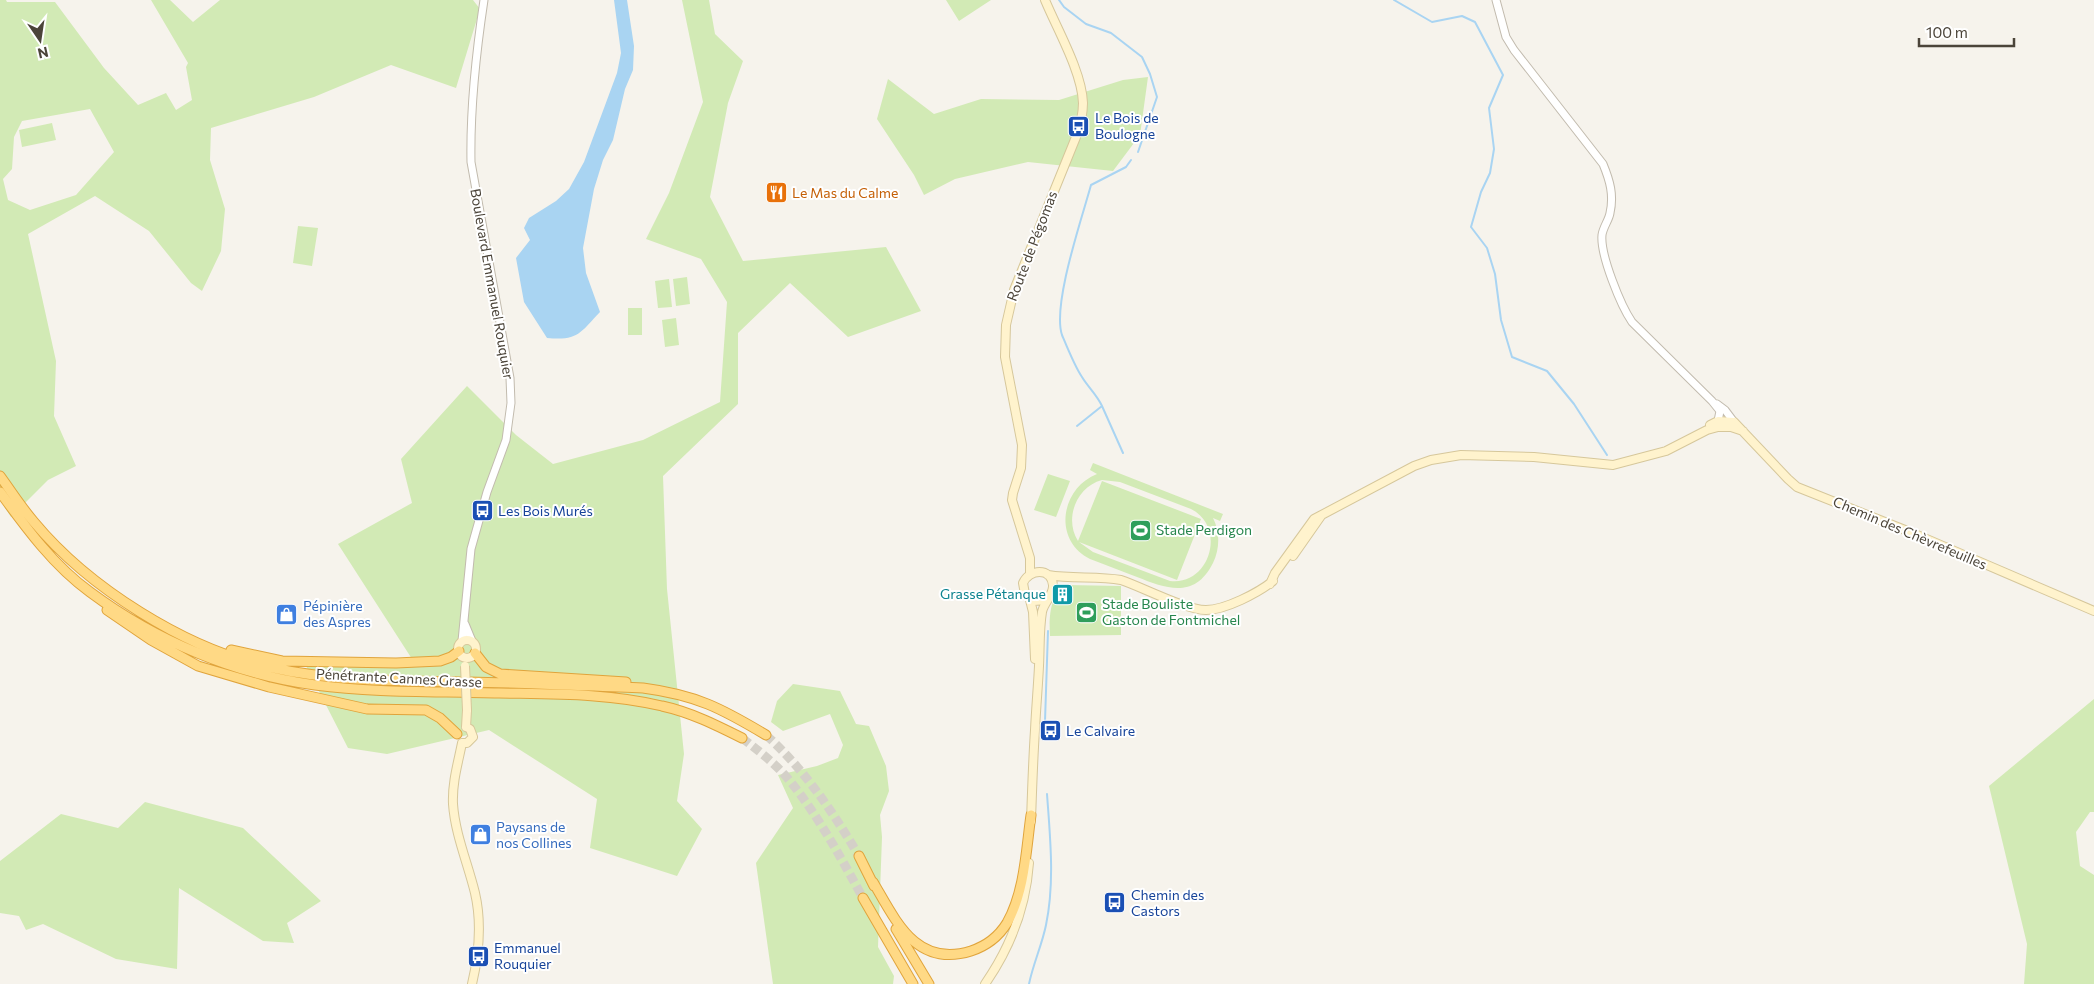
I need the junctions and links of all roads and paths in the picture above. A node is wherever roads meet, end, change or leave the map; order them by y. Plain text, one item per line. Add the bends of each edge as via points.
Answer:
1 (484, 0) edge
2 (1045, 0) edge
3 (1496, 0) edge
4 (1712, 401) junction
5 (1720, 411) junction
6 (1718, 421) junction
7 (1731, 423) junction
8 (1662, 452) junction
9 (0, 476) edge
10 (0, 492) edge
11 (1030, 558) junction
12 (1044, 573) junction
13 (1030, 574) junction
14 (1062, 578) junction
15 (1053, 585) junction
16 (89, 592) junction
17 (1030, 600) junction
18 (1046, 600) junction
19 (2094, 612) edge
20 (465, 624) junction
21 (462, 641) junction
22 (472, 641) junction
23 (198, 642) junction
24 (459, 651) junction
25 (475, 652) junction
26 (466, 662) junction
27 (1037, 681) junction
28 (643, 688) junction
29 (466, 727) junction
30 (456, 734) junction
31 (766, 735) tunnel mouth
32 (742, 738) tunnel mouth
33 (462, 743) junction
34 (1031, 815) junction
35 (859, 856) tunnel mouth
36 (873, 882) junction
37 (863, 898) tunnel mouth
38 (472, 984) edge
39 (913, 984) edge
40 (930, 984) edge
41 (985, 984) edge

1 - 20 street, Boulevard Emmanuel Rouquier via 470,139 471,162 510,378 511,403 506,440 470,550
2 - 11 main road, Route de Pégomas via 1078,78 1083,101 1076,137 1014,290 1004,342 1022,445 1021,468 1012,500
3 - 4 street via 1506,36 1514,50 1603,164 1612,198 1602,233 1603,248 1624,311
4 - 5 street
4 - 7 street via 1726,410
5 - 6 street
5 - 7 street
6 - 7 main road
6 - 8 main road
7 - 8 main road via 1707,430
7 - 19 main road, Chemin des Chèvrefeuilles via 1797,486
8 - 14 main road via 1607,466 1534,457 1461,455 1414,466 1314,519 1270,584 1246,597 1206,610 1189,607 1121,580
9 - 23 highway, Pénétrante Cannes Grasse via 34,522 70,558 129,605
10 - 16 highway, Pénétrante Cannes Grasse via 56,562
11 - 12 main road, Route de Pégomas
11 - 13 main road, Route de Pégomas
12 - 13 main road
12 - 14 main road
12 - 15 main road
13 - 17 main road via 1023,587
14 - 15 main road
15 - 18 main road
16 - 30 highway via 134,629 198,666 269,688 367,709 426,710
16 - 32 highway, Pénétrante Cannes Grasse via 191,651 268,676 314,685 364,689 622,699 664,706 692,715
17 - 18 main road
17 - 27 main road
18 - 27 main road via 1042,612
20 - 21 street, Boulevard Emmanuel Rouquier
20 - 22 street, Boulevard Emmanuel Rouquier
21 - 22 main road
21 - 24 main road
22 - 25 main road
23 - 24 highway via 282,661 429,663 452,657
23 - 28 highway, Pénétrante Cannes Grasse via 268,667 316,675
24 - 26 main road
25 - 26 main road
25 - 28 highway via 486,667 500,674 625,681
26 - 29 main road, bridge
27 - 34 main road
28 - 31 highway, Pénétrante Cannes Grasse via 699,699 726,710
29 - 30 main road
29 - 33 main road via 473,737
30 - 33 main road
33 - 38 main road via 453,804 478,910 478,960
34 - 36 highway via 1017,899 1010,916 996,936 975,950 941,954 917,945 896,922
34 - 41 main road via 1028,873 1021,909 999,962
35 - 36 highway
36 - 40 highway via 914,962
37 - 39 highway

